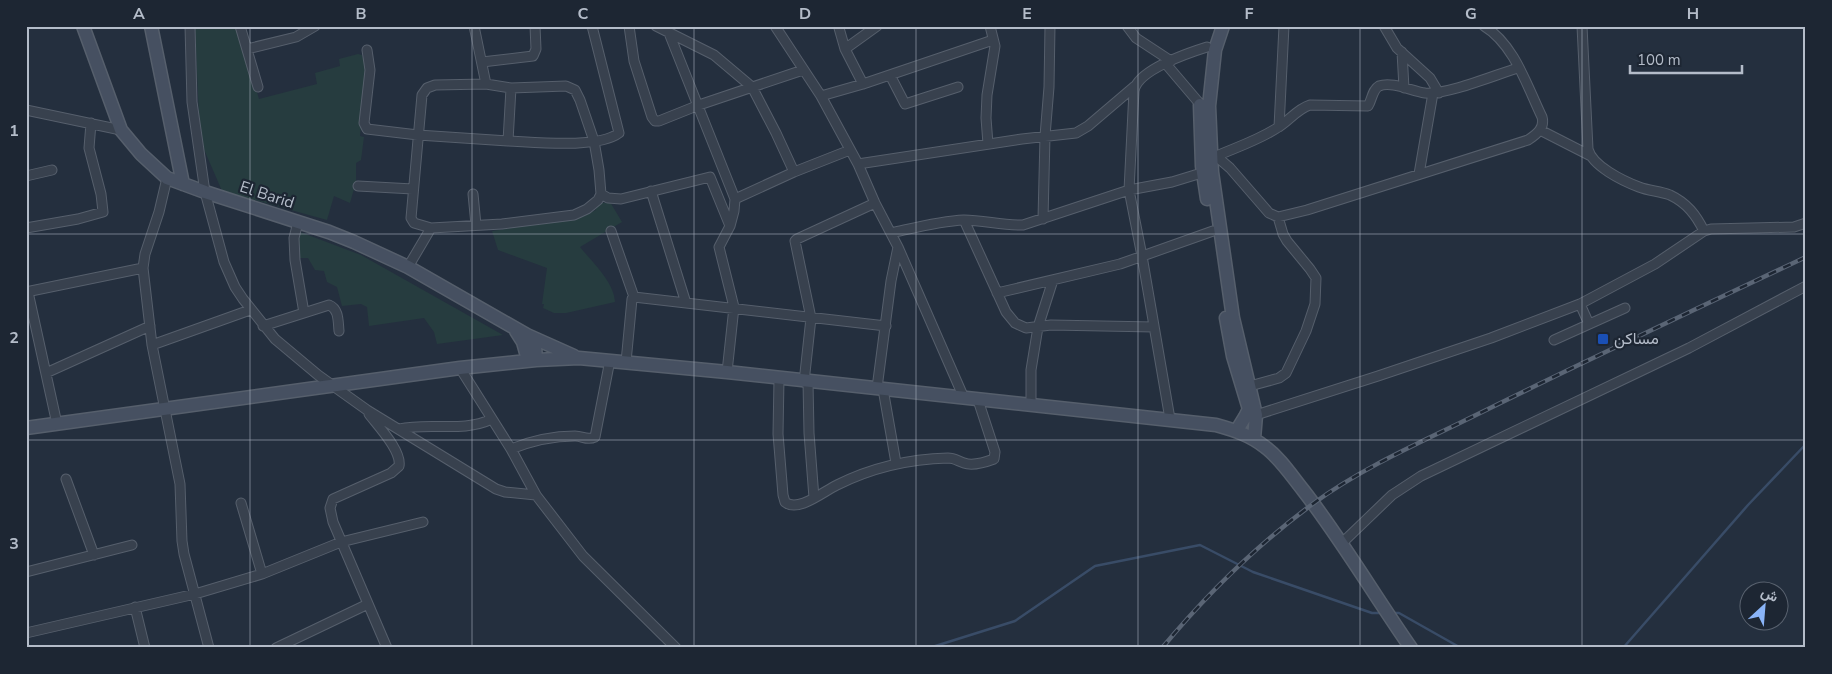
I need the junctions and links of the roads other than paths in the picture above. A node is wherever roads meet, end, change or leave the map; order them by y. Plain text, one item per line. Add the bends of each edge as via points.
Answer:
1 (83, 26) edge
2 (151, 26) edge
3 (190, 26) edge
4 (240, 26) edge
5 (315, 26) edge
6 (474, 26) edge
7 (534, 26) edge
8 (592, 26) edge
9 (629, 26) edge
10 (656, 26) edge
11 (877, 26) edge
12 (990, 26) edge
13 (1050, 26) edge
14 (1127, 26) edge
15 (1213, 26) edge
16 (1223, 26) edge
17 (1284, 26) edge
18 (1384, 26) edge
19 (1582, 26) edge
20 (775, 27) edge
21 (1485, 27) edge
22 (839, 28) dead end
23 (669, 32) junction
24 (993, 40) junction
25 (1207, 47) junction
26 (247, 49) junction
27 (845, 49) junction
28 (367, 50) dead end
29 (1402, 52) junction
30 (482, 62) junction
31 (1168, 62) junction
32 (1518, 68) junction
33 (803, 70) junction
34 (890, 75) junction
35 (486, 84) junction
36 (863, 84) junction
37 (1135, 86) junction
38 (258, 87) dead end
39 (752, 87) junction
40 (958, 87) dead end
41 (511, 88) junction
42 (1404, 88) junction
43 (1436, 93) junction
44 (821, 96) junction
45 (1200, 104) junction
46 (699, 105) junction
47 (26, 110) edge
48 (91, 124) junction
49 (1279, 127) junction
50 (121, 130) junction
51 (1540, 130) junction
52 (418, 135) junction
53 (1045, 136) junction
54 (508, 141) junction
55 (594, 141) junction
56 (988, 144) junction
57 (850, 150) junction
58 (1589, 156) junction
59 (858, 164) junction
60 (1208, 164) junction
61 (52, 170) dead end
62 (725, 171) junction
63 (794, 172) junction
64 (1419, 174) junction
65 (26, 176) edge
66 (710, 177) junction
67 (167, 178) junction
68 (183, 184) junction
69 (358, 186) dead end
70 (413, 189) junction
71 (1129, 190) junction
72 (651, 191) junction
73 (205, 192) junction
74 (472, 194) dead end
75 (601, 194) junction
76 (735, 199) junction
77 (875, 203) junction
78 (1278, 217) junction
79 (1043, 219) junction
80 (964, 220) junction
81 (298, 222) junction
82 (1806, 223) edge
83 (476, 225) junction
84 (730, 226) junction
85 (26, 228) edge
86 (431, 228) junction
87 (611, 231) dead end
88 (1213, 231) junction
89 (1704, 231) junction
90 (891, 233) junction
91 (898, 247) junction
92 (1142, 256) junction
93 (408, 267) junction
94 (143, 268) junction
95 (1053, 280) junction
96 (1806, 286) edge
97 (27, 292) edge
98 (996, 293) junction
99 (634, 297) junction
100 (686, 303) junction
101 (1580, 304) junction
102 (734, 307) junction
103 (1625, 308) dead end
104 (250, 310) junction
105 (304, 313) junction
106 (811, 318) junction
107 (1589, 324) junction
108 (150, 326) junction
109 (263, 326) junction
110 (886, 326) junction
111 (513, 327) junction
112 (1038, 327) junction
113 (1154, 327) junction
114 (339, 330) dead end
115 (527, 335) junction
116 (1554, 340) dead end
117 (152, 345) junction
118 (579, 358) junction
119 (532, 360) junction
120 (610, 360) junction
121 (626, 362) junction
122 (460, 368) junction
123 (727, 372) junction
124 (46, 373) junction
125 (779, 378) junction
126 (806, 382) junction
127 (332, 386) junction
128 (1250, 386) junction
129 (880, 389) junction
130 (964, 398) junction
131 (978, 400) junction
132 (1031, 404) junction
133 (166, 409) junction
134 (367, 410) junction
135 (1256, 415) junction
136 (492, 419) junction
137 (1170, 419) junction
138 (57, 424) junction
139 (26, 428) edge
140 (399, 429) junction
141 (1237, 430) junction
142 (1254, 439) junction
143 (511, 449) junction
144 (896, 463) junction
145 (66, 479) dead end
146 (536, 495) junction
147 (814, 498) junction
148 (241, 503) dead end
149 (423, 522) dead end
150 (341, 542) junction
151 (1341, 544) junction
152 (132, 545) dead end
153 (94, 555) junction
154 (26, 572) edge
155 (262, 574) junction
156 (195, 594) junction
157 (368, 604) junction
158 (135, 607) junction
159 (26, 633) edge
160 (146, 648) edge
161 (209, 648) edge
162 (276, 648) edge
163 (387, 648) edge
164 (676, 648) edge
165 (1411, 648) edge

1 - 50 street, El Barid
2 - 68 street
3 - 73 street via 192,102
4 - 26 street
5 - 26 street via 296,37
6 - 30 street
7 - 30 street via 536,49 533,56
8 - 55 street via 620,130 618,135
9 - 46 street via 634,61 655,121
10 - 23 street
11 - 27 street
12 - 24 street
13 - 53 street via 1050,87
14 - 31 street via 1136,38
15 - 25 street
16 - 60 street via 1215,50 1208,106
17 - 49 street
18 - 29 street
19 - 58 street
20 - 33 street
21 - 32 street via 1505,46
22 - 27 street
23 - 39 street via 714,55
23 - 46 street
24 - 34 street
24 - 56 street via 995,53 987,95
25 - 31 street
25 - 45 street
26 - 38 street
27 - 36 street
28 - 52 street via 370,70 365,128
29 - 42 street
29 - 43 street via 1430,78
30 - 35 street
31 - 37 street via 1140,79
31 - 45 street
32 - 43 street
32 - 51 street via 1542,118
33 - 39 street
33 - 44 street
34 - 36 street
34 - 40 street via 905,104
35 - 41 street
35 - 52 street via 426,88 422,95
36 - 44 street
37 - 53 street via 1081,130
37 - 71 street
39 - 46 street
39 - 63 street
41 - 54 street
41 - 55 street via 572,88 580,100
42 - 43 street
42 - 49 street via 1378,87 1368,106 1310,105
43 - 64 street
44 - 57 street
45 - 60 street
46 - 62 street
47 - 48 street
48 - 50 street
48 - 85 street via 89,148 103,212
49 - 60 street
50 - 67 street, El Barid
51 - 58 street
51 - 64 street via 1528,140
52 - 54 street
52 - 70 street
53 - 56 street
53 - 79 street
54 - 55 street
55 - 75 street
56 - 59 street
57 - 59 street
57 - 63 street
58 - 89 street via 1624,180 1640,188 1669,195 1687,206 1697,216
59 - 77 street
60 - 71 street via 1172,182
60 - 78 street via 1230,168 1269,213
60 - 88 street
60 - 128 street via 1232,310
61 - 65 street
62 - 66 street
62 - 76 street
63 - 76 street
64 - 78 street
66 - 72 street
66 - 84 street
67 - 68 street, El Barid
67 - 94 street
68 - 73 street, El Barid
69 - 70 street
70 - 86 street via 412,222
71 - 79 street
71 - 92 street
72 - 75 street via 618,199
72 - 100 street
73 - 81 street, El Barid
73 - 104 street via 224,262
74 - 83 street
75 - 83 street via 596,203 574,214
76 - 84 street
77 - 90 street
77 - 106 street via 795,242
78 - 128 street via 1287,241 1316,278 1315,304 1286,373
79 - 80 street via 1016,225
80 - 90 street
80 - 98 street
81 - 93 street, El Barid via 354,242
81 - 105 street via 294,260
82 - 89 street via 1794,227
83 - 86 street
84 - 102 street via 719,246
86 - 93 street
87 - 99 street
88 - 92 street
88 - 141 street via 1233,356 1249,409
89 - 101 street via 1655,264
90 - 91 street
91 - 110 street
91 - 130 street
92 - 95 street
92 - 113 street
93 - 111 street, El Barid
94 - 97 street
94 - 108 street
95 - 98 street
95 - 112 street
96 - 151 street via 1689,348 1421,476 1392,495
97 - 124 street
98 - 112 street via 1015,323 1026,328
99 - 100 street
99 - 121 street
100 - 102 street
101 - 107 street
101 - 135 street via 1491,338
102 - 106 street
102 - 123 street
103 - 107 street
104 - 109 street
104 - 117 street
105 - 109 street
105 - 114 street via 332,306 337,312
106 - 110 street
106 - 126 street
107 - 116 street
108 - 117 street
108 - 124 street
109 - 127 street
110 - 129 street
111 - 115 street, El Barid
111 - 119 street
112 - 113 street
112 - 132 street via 1031,370
113 - 137 street
115 - 118 street, El Barid
115 - 119 street via 535,346
117 - 133 street
118 - 119 street
118 - 120 street
119 - 122 street
120 - 121 street
120 - 143 street via 595,437 590,440 576,436 530,442
121 - 123 street
122 - 127 street
122 - 136 street
123 - 125 street
124 - 138 street
125 - 126 street
125 - 147 street via 778,434 784,500 791,505 803,504
126 - 129 street
126 - 147 street
127 - 133 street
127 - 134 street
128 - 135 street
129 - 130 street
129 - 144 street
130 - 131 street
131 - 132 street
131 - 144 street via 995,452 994,459 969,464 954,458
132 - 137 street
133 - 138 street
133 - 156 street via 180,484 182,541
134 - 140 street
134 - 150 street via 396,452 400,464 391,473 333,499 330,508
135 - 142 street
136 - 140 street via 457,427 415,425
136 - 143 street
137 - 141 street
138 - 139 street
140 - 146 street via 496,489
141 - 142 street
142 - 151 street via 1281,462
143 - 146 street
144 - 147 street via 838,484
145 - 153 street
146 - 164 street via 584,556
148 - 155 street
149 - 150 street
150 - 155 street
150 - 157 street
151 - 165 street
152 - 153 street
153 - 154 street
155 - 156 street
156 - 158 street
156 - 161 street
157 - 162 street
157 - 163 street
158 - 159 street
158 - 160 street

